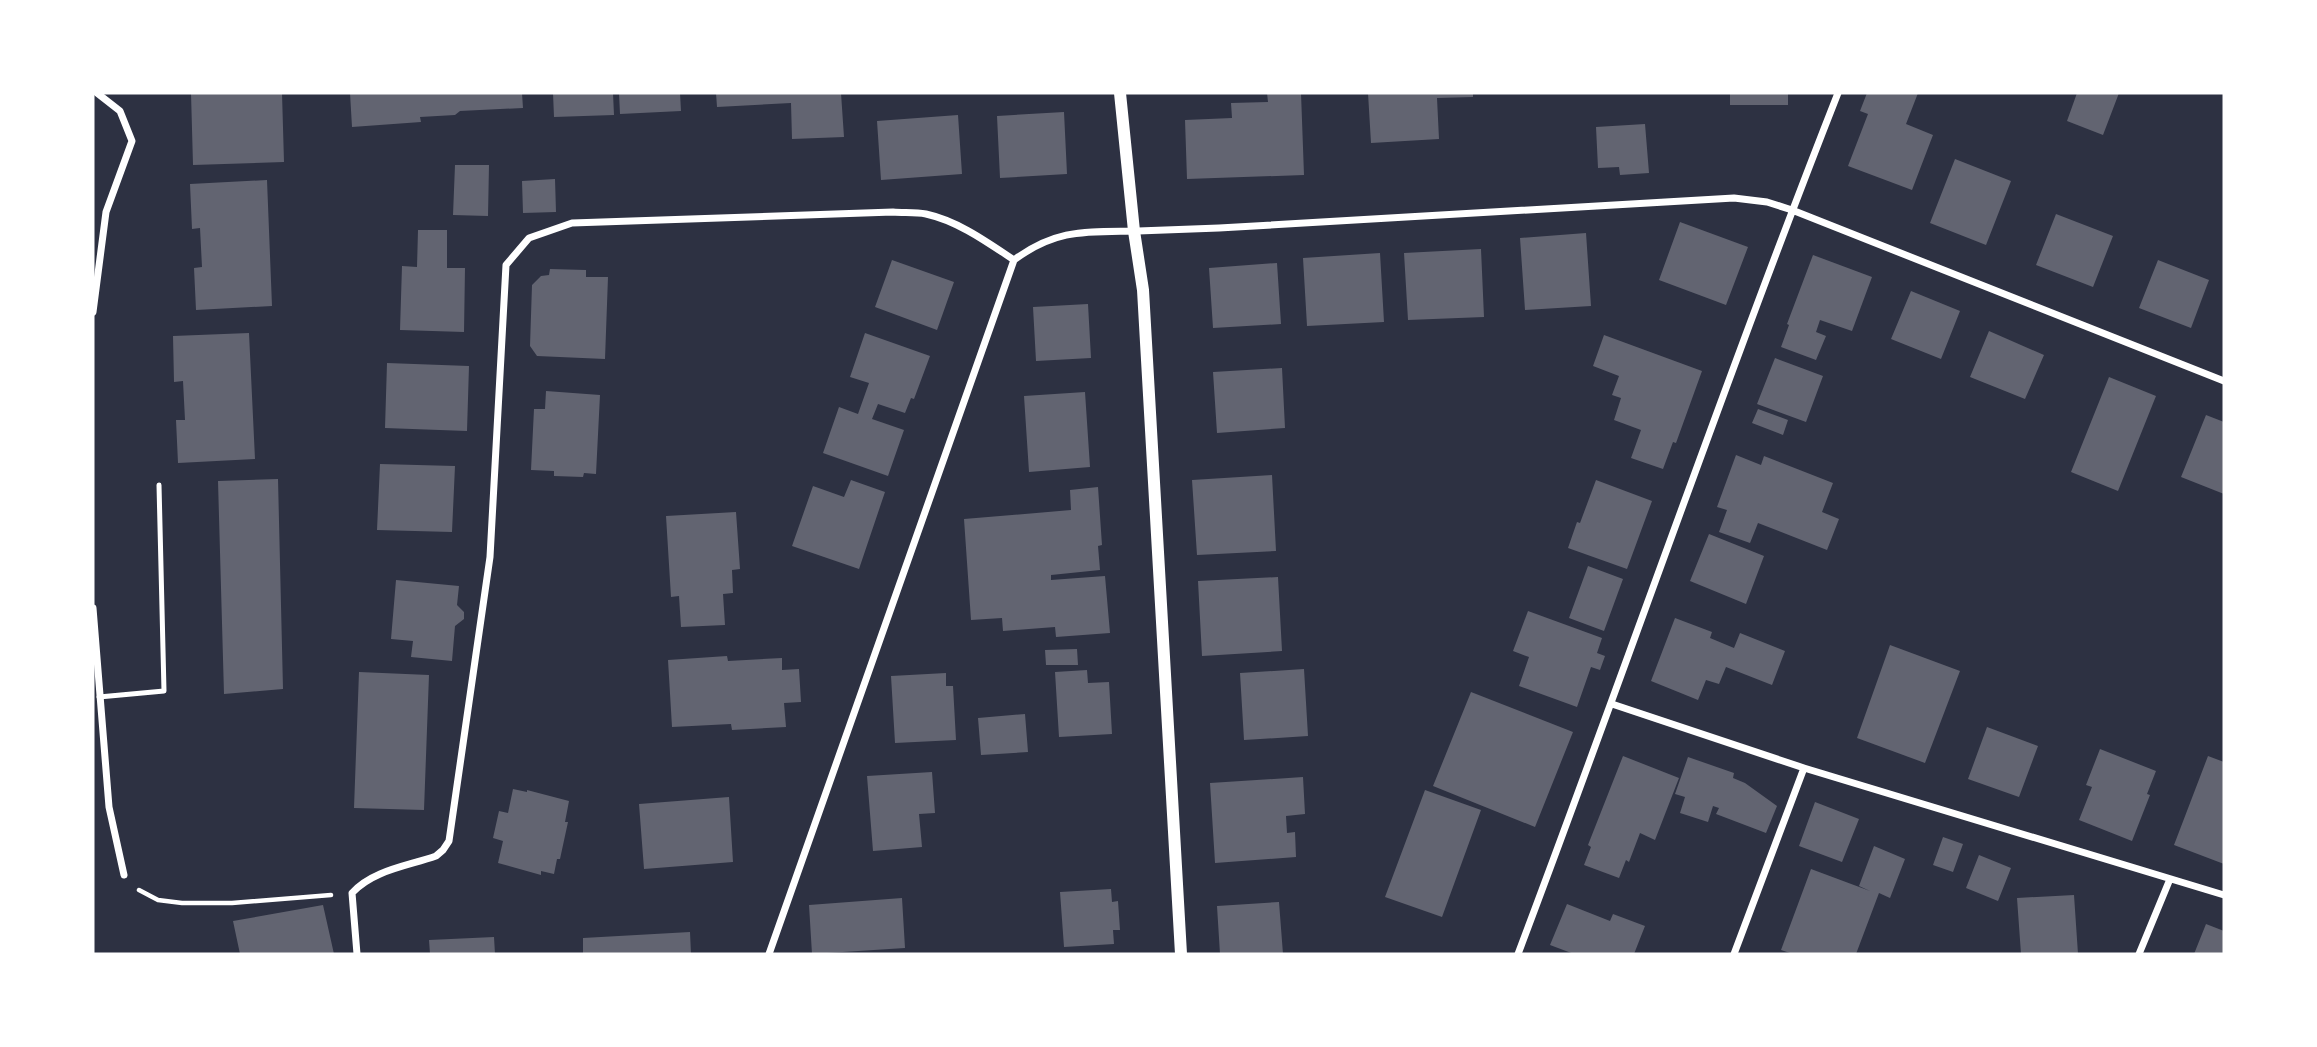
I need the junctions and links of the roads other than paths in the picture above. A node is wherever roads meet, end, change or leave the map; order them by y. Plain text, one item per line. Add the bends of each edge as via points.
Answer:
1 (97, 93) edge
2 (1120, 93) edge
3 (1838, 93) edge
4 (1792, 210) junction
5 (1134, 231) junction
6 (1014, 260) junction
7 (93, 312) edge
8 (2224, 382) edge
9 (159, 485) dead end
10 (93, 608) edge
11 (99, 697) junction
12 (1612, 704) junction
13 (1804, 768) junction
14 (124, 875) road end
15 (2170, 879) junction
16 (2224, 895) edge
17 (357, 954) edge
18 (769, 954) edge
19 (1181, 954) edge
20 (1518, 954) edge
21 (1734, 954) edge
22 (2139, 954) edge

1 - 7 street via 120,111 132,141 106,212
2 - 5 street
3 - 4 street
4 - 5 street via 1734,198
4 - 8 street
4 - 12 street
5 - 6 street via 1053,237
5 - 19 street via 1144,303
6 - 17 street via 956,225 926,214 893,212 572,223 528,238 506,265 490,557 449,841 436,856 368,879 352,893
6 - 18 street
9 - 11 lane via 164,691
10 - 11 street
11 - 14 street via 109,807
12 - 13 street
12 - 20 street
13 - 15 street
13 - 21 street
15 - 16 street
15 - 22 street

